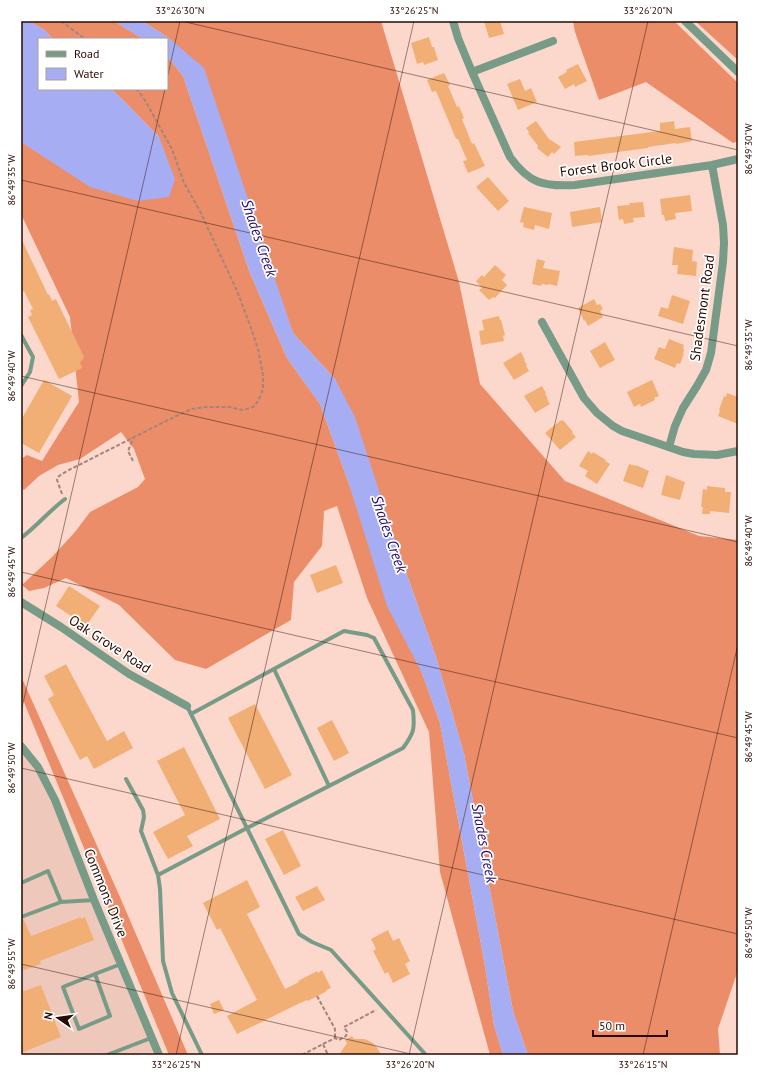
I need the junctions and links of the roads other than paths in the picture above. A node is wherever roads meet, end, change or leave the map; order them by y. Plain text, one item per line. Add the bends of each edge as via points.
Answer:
1 (453, 21) edge
2 (686, 21) edge
3 (553, 41) dead end
4 (472, 72) junction
5 (738, 72) edge
6 (738, 159) edge
7 (712, 165) junction
8 (542, 322) dead end
9 (21, 335) edge
10 (21, 386) edge
11 (669, 447) junction
12 (738, 451) edge
13 (64, 499) road end
14 (21, 538) edge
15 (21, 602) edge
16 (274, 669) junction
17 (189, 710) junction
18 (21, 746) edge
19 (126, 779) dead end
20 (329, 786) junction
21 (247, 828) junction
22 (158, 875) junction
23 (21, 883) edge
24 (94, 900) junction
25 (61, 902) junction
26 (21, 917) edge
27 (121, 964) junction
28 (94, 974) junction
29 (151, 1038) junction
30 (107, 1055) edge
31 (159, 1055) edge
32 (202, 1055) edge
33 (426, 1055) edge

1 - 4 street, Forest Brook Circle
2 - 5 street
3 - 4 street
4 - 7 street, Forest Brook Circle via 510,157 526,175 546,185 574,185
6 - 7 street, Forest Brook Circle
7 - 11 street, Shadesmont Road via 724,243 711,353 706,370 683,408
8 - 11 street via 590,406 622,431
9 - 10 lane via 33,357 30,372
11 - 12 street via 706,455
13 - 14 lane
15 - 17 street, Oak Grove Road via 129,674
16 - 17 lane
16 - 20 lane
16 - 20 lane via 344,631 367,635 374,638 413,710 414,729 403,748
17 - 21 lane
18 - 24 street, Commons Drive via 38,767 54,800
19 - 22 lane via 143,810 141,831
20 - 21 lane
21 - 22 lane
21 - 33 lane via 300,934 331,950
22 - 32 lane via 163,961 172,993
23 - 25 lane via 48,871
24 - 25 lane
24 - 27 street, Commons Drive
25 - 26 lane
27 - 28 lane
27 - 29 street, Commons Drive
28 - 28 lane via 63,987 79,1029 110,1016
29 - 30 lane
29 - 31 street, Commons Drive

